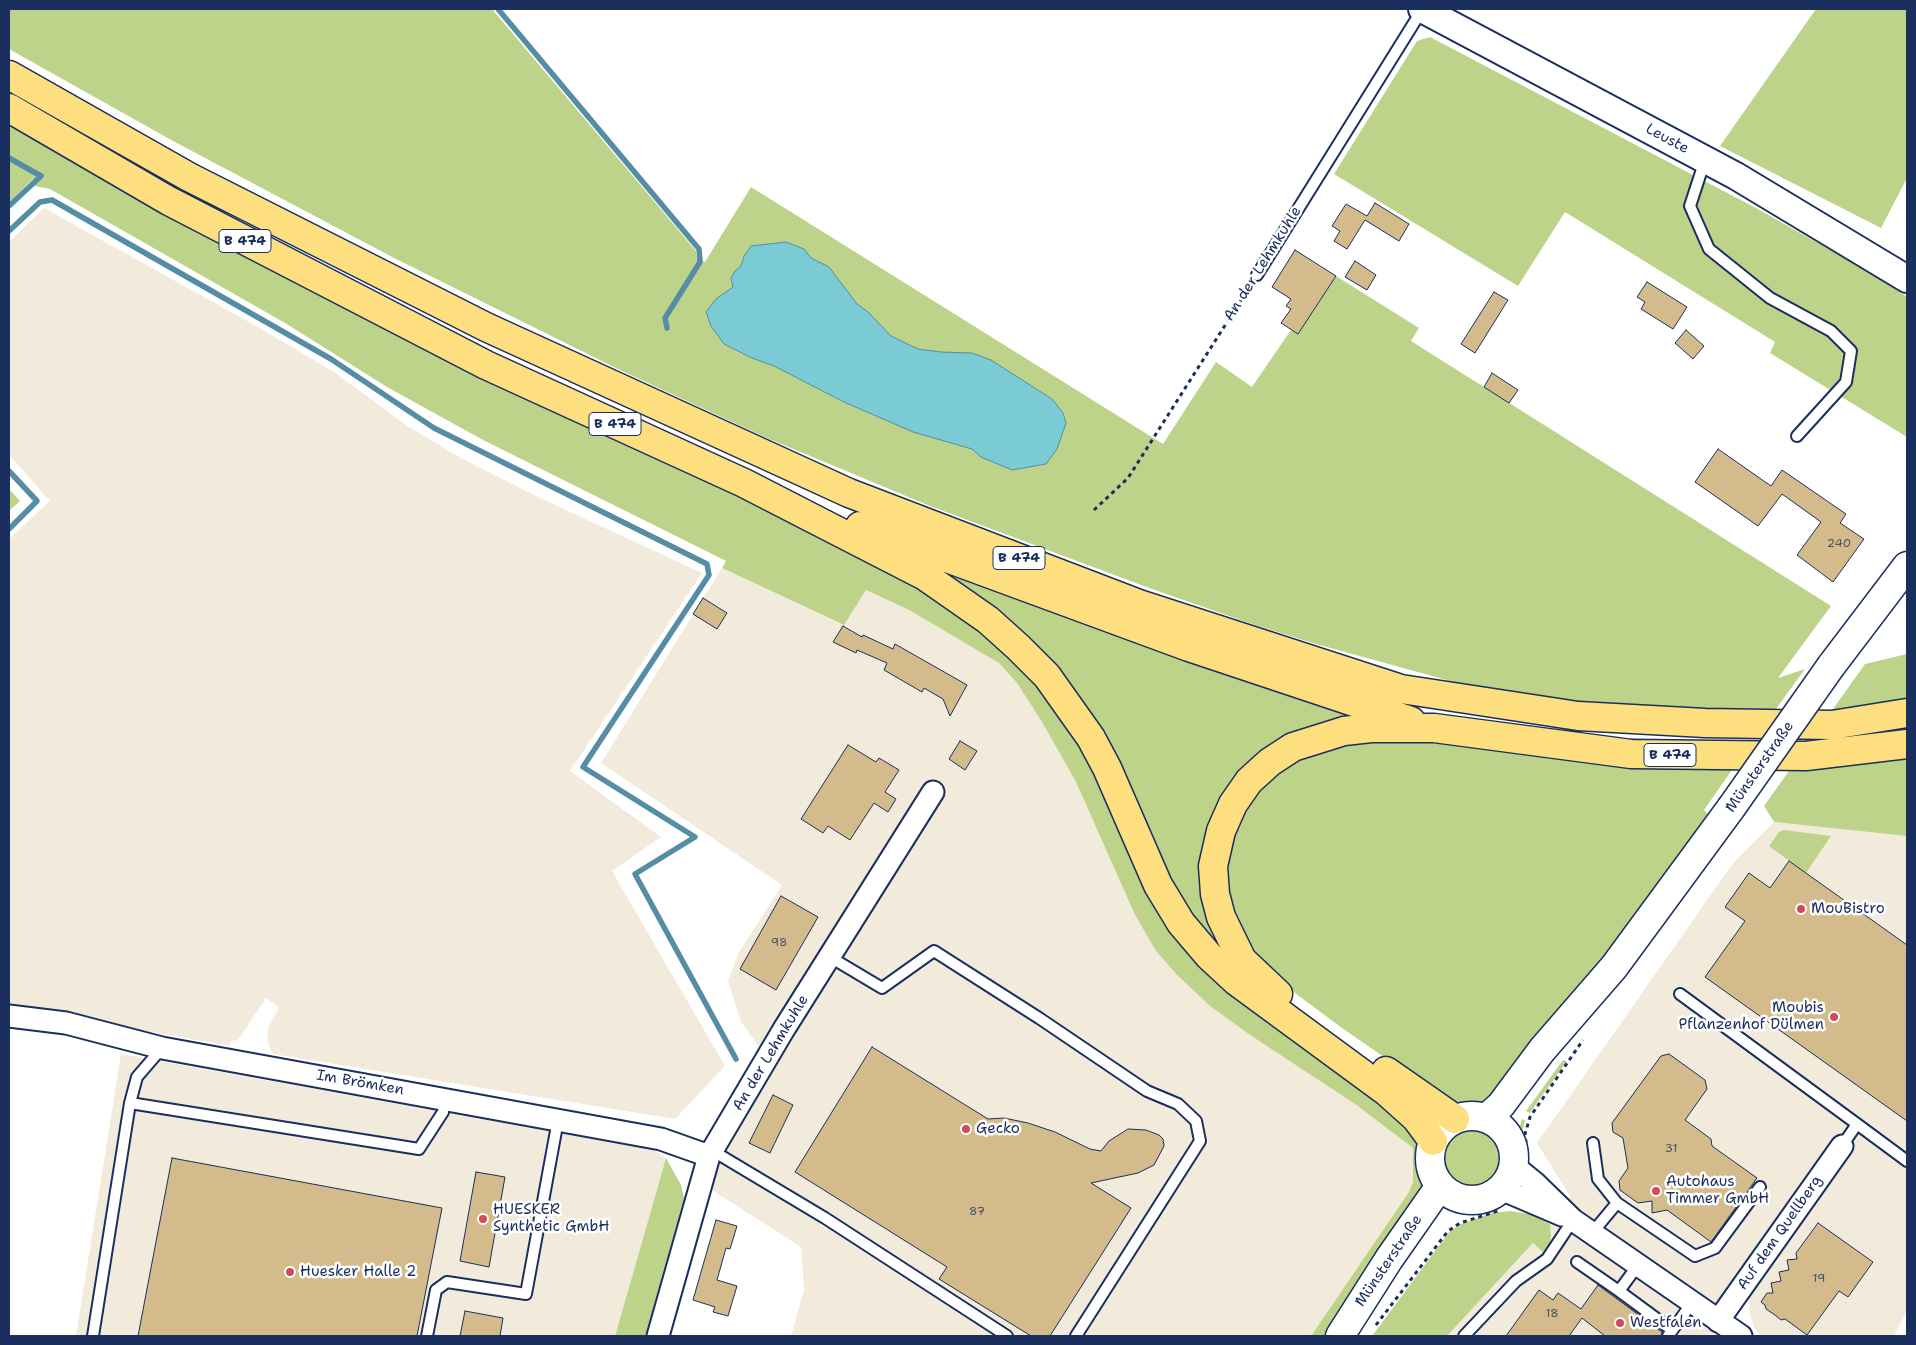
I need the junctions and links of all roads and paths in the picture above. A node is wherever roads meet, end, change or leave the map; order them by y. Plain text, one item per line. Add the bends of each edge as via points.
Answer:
1 (1423, 9) edge
2 (9, 75) edge
3 (9, 108) edge
4 (1706, 160) junction
5 (1257, 275) joint
6 (1907, 278) edge
7 (1797, 436) dead end
8 (744, 483) junction
9 (1094, 510) dead end
10 (1907, 566) edge
11 (1907, 714) edge
12 (1434, 728) junction
13 (1907, 744) edge
14 (933, 792) dead end
15 (830, 957) junction
16 (1614, 967) junction
17 (1680, 994) dead end
18 (9, 1016) edge
19 (1584, 1038) dead end
20 (162, 1048) junction
21 (445, 1099) junction
22 (130, 1103) junction
23 (1487, 1118) junction
24 (558, 1120) junction
25 (1454, 1120) junction
26 (1858, 1124) junction
27 (1433, 1141) junction
28 (1593, 1143) dead end
29 (1842, 1146) joint
30 (711, 1153) junction
31 (1907, 1161) edge
32 (1516, 1170) junction
33 (1760, 1186) dead end
34 (1448, 1191) junction
35 (1618, 1203) junction
36 (1573, 1220) junction
37 (1592, 1233) junction
38 (1578, 1262) dead end
39 (1638, 1265) junction
40 (1619, 1291) junction
41 (1692, 1303) junction
42 (1718, 1320) junction
43 (1372, 1330) dead end
44 (1670, 1333) edge
45 (93, 1336) edge
46 (427, 1336) edge
47 (658, 1336) edge
48 (1007, 1336) edge
49 (1076, 1336) edge
50 (1340, 1336) edge
51 (1344, 1336) edge
52 (1464, 1336) edge
53 (1741, 1336) edge

1 - 4 street, Leuste
1 - 5 lane, An der Lehmkuhle
2 - 11 highway, B 474 via 189,177 495,331 849,493 1139,604 1401,689 1578,716 1832,724
3 - 8 highway, B 474 via 169,201 477,360
4 - 6 street, Leuste
4 - 7 lane via 1690,206 1709,249 1770,298 1831,331 1851,351 1846,382
5 - 9 path, An der Lehmkuhle via 1128,478
8 - 12 highway, B 474 via 1189,647
8 - 27 highway via 925,576 988,620 1018,647 1047,676 1091,738 1158,885 1181,923 1236,981 1387,1092 1416,1118
10 - 16 main road, Münsterstraße, bridge
12 - 13 highway, B 474 via 1631,754 1806,756
12 - 25 highway via 1344,731 1293,747 1249,781 1233,804 1221,831 1213,866 1221,917 1242,960 1281,998
14 - 15 street, An der Lehmkuhle
15 - 30 street, An der Lehmkuhle
15 - 49 lane via 882,988 934,950 1147,1091 1178,1104 1196,1121 1200,1141
16 - 23 main road, Münsterstraße
16 - 32 main road, Münsterstraße via 1558,1057 1517,1114
17 - 26 lane
18 - 20 street, Im Brömken via 66,1023
19 - 32 path via 1530,1117 1525,1149
20 - 21 street, Im Brömken
20 - 22 lane via 137,1078
21 - 22 lane via 442,1112 419,1149
21 - 24 street, Im Brömken
22 - 45 lane
23 - 25 main road via 1465,1116
23 - 32 main road via 1505,1131
24 - 30 street, Im Brömken via 661,1138
24 - 46 lane via 526,1294 447,1282 436,1290
25 - 27 main road
26 - 29 lane
26 - 31 lane
27 - 34 main road via 1430,1164 1434,1176
28 - 35 lane via 1598,1179
29 - 42 street, Auf dem Quellberg
30 - 47 street, An der Lehmkuhle
30 - 48 lane via 825,1218
32 - 34 main road via 1491,1196 1480,1200 1468,1200
32 - 36 street
32 - 36 street via 1536,1184
32 - 43 path via 1517,1208 1493,1211 1448,1231
33 - 35 lane via 1715,1248 1695,1256
34 - 50 main road, Münsterstraße via 1389,1259
34 - 51 main road, Münsterstraße via 1402,1268
35 - 37 lane
36 - 37 street
36 - 52 lane via 1547,1259 1516,1281
37 - 39 street
38 - 40 lane
39 - 40 lane
39 - 41 street
40 - 44 lane
41 - 42 street
41 - 44 lane
42 - 53 street

